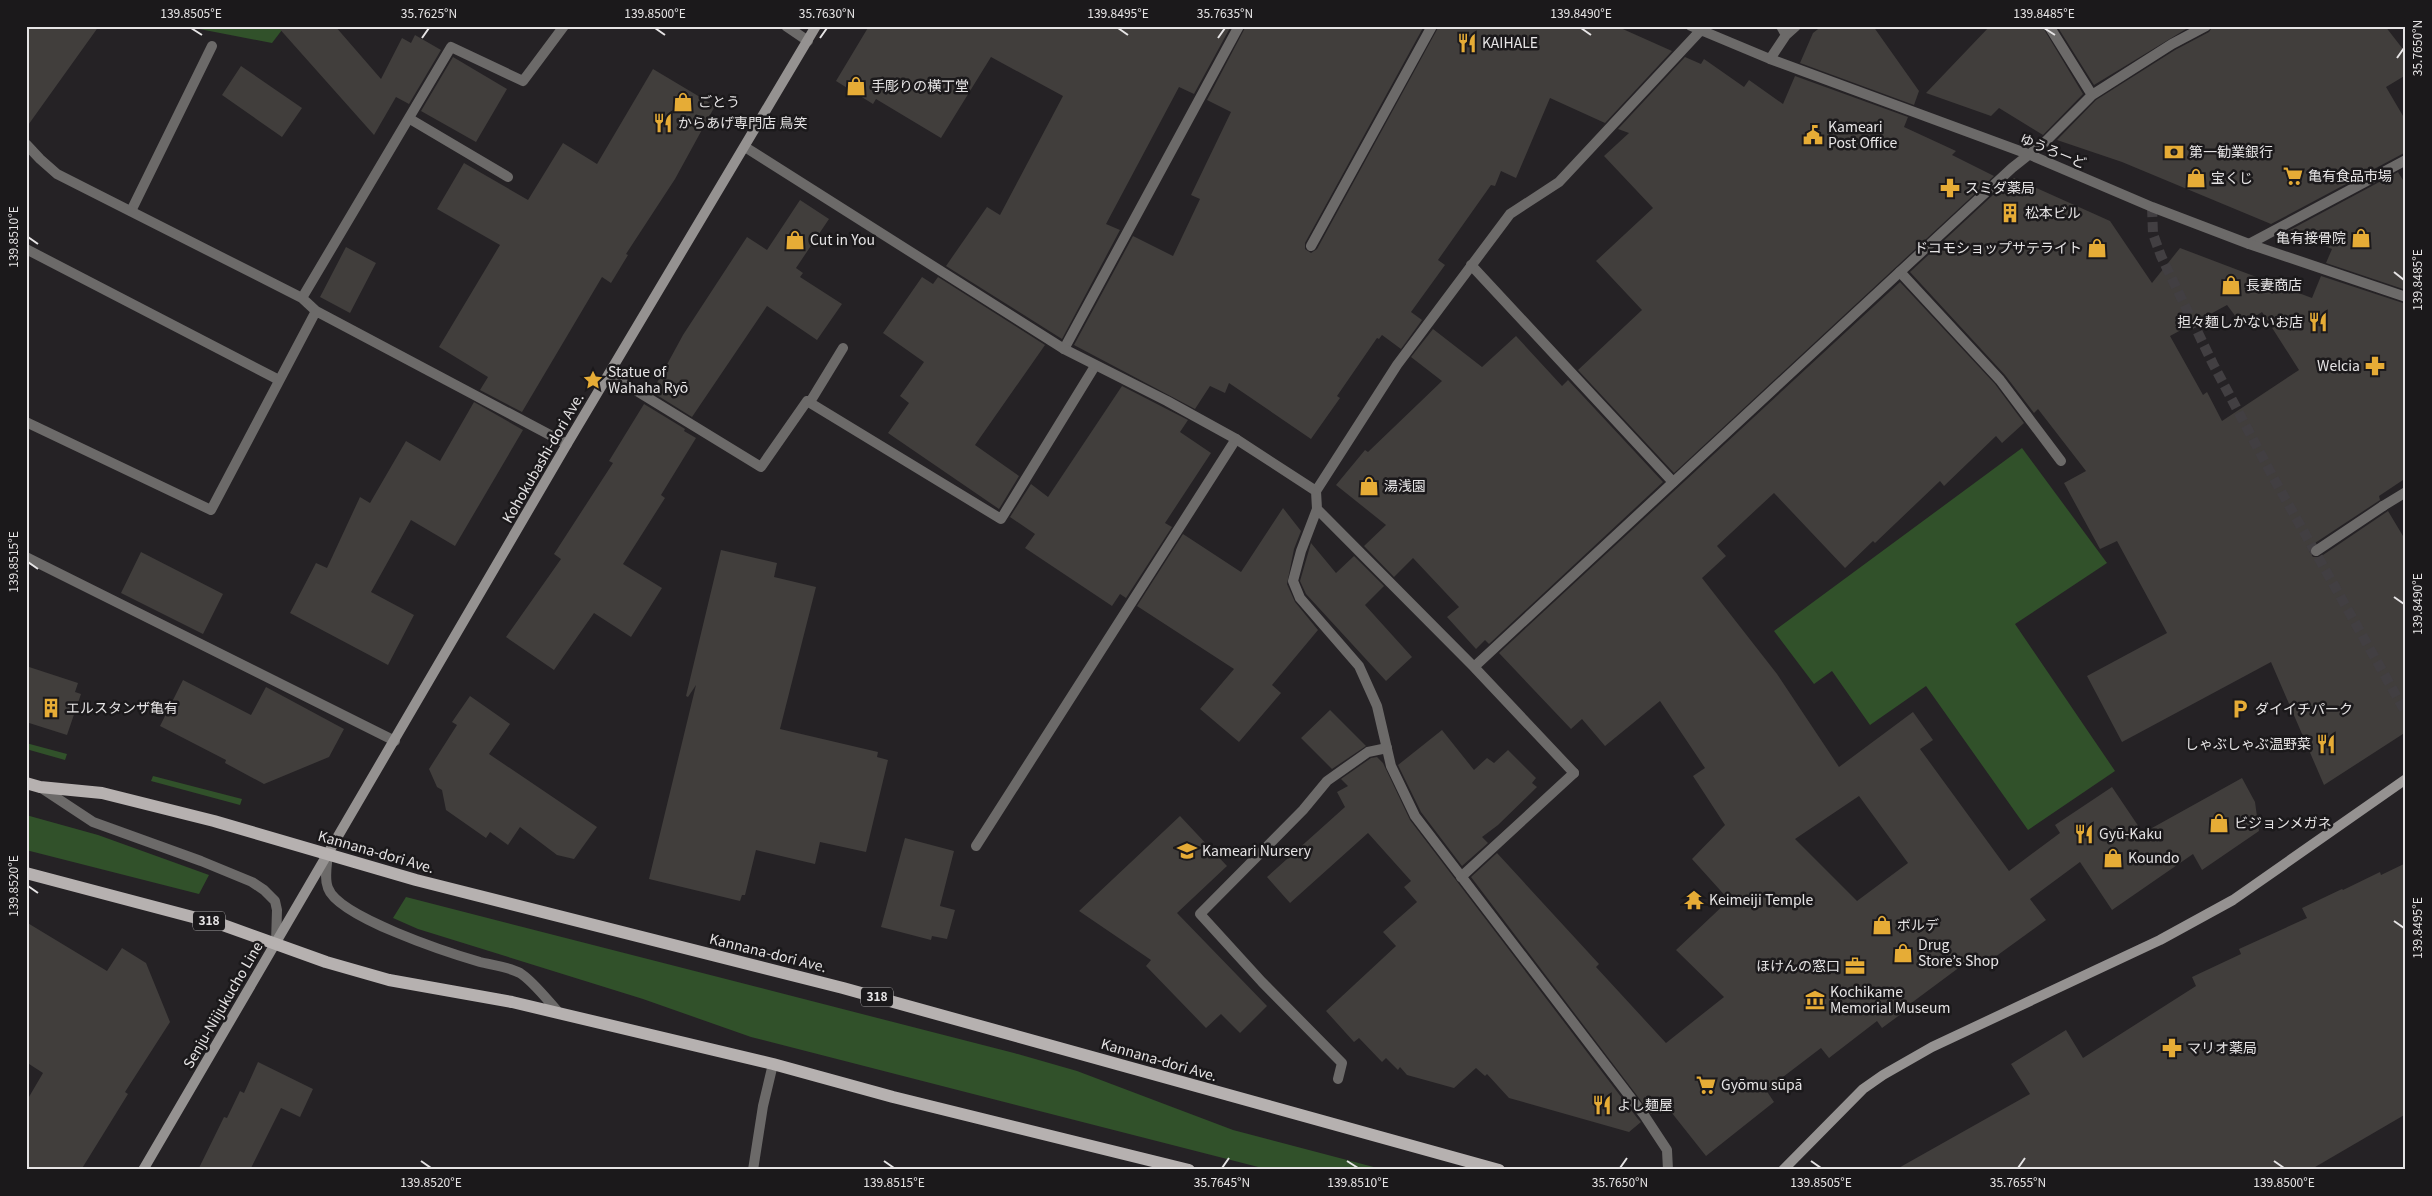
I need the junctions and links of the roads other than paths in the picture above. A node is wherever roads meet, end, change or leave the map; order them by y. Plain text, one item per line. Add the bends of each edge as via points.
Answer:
1 (564, 26) edge
2 (786, 26) edge
3 (816, 26) edge
4 (1239, 26) edge
5 (1432, 26) edge
6 (1796, 26) edge
7 (2049, 26) edge
8 (2206, 26) edge
9 (1696, 28) edge
10 (1783, 30) edge
11 (808, 41) junction
12 (212, 46) dead end
13 (1770, 59) junction
14 (2092, 95) junction
15 (410, 119) junction
16 (26, 144) edge
17 (745, 147) junction
18 (2028, 154) junction
19 (2406, 160) edge
20 (508, 177) dead end
21 (131, 211) junction
22 (2249, 244) junction
23 (1311, 246) dead end
24 (26, 249) edge
25 (1472, 265) junction
26 (1900, 272) junction
27 (302, 298) junction
28 (2406, 298) edge
29 (316, 311) junction
30 (843, 348) dead end
31 (1064, 349) junction
32 (1095, 366) junction
33 (609, 374) junction
34 (279, 380) junction
35 (810, 402) junction
36 (26, 422) edge
37 (1236, 440) junction
38 (567, 444) junction
39 (2061, 461) dead end
40 (1673, 482) junction
41 (1316, 491) junction
42 (2406, 492) edge
43 (1317, 509) junction
44 (2316, 552) dead end
45 (26, 556) edge
46 (1474, 667) junction
47 (395, 741) junction
48 (1387, 748) junction
49 (2406, 779) edge
50 (26, 783) edge
51 (40, 787) junction
52 (976, 846) dead end
53 (328, 854) junction
54 (26, 873) edge
55 (1461, 878) junction
56 (276, 943) junction
57 (561, 1014) junction
58 (773, 1064) junction
59 (1338, 1079) dead end
60 (143, 1170) edge
61 (753, 1170) edge
62 (1189, 1170) edge
63 (1499, 1170) edge
64 (1668, 1170) edge
65 (1783, 1170) edge

1 - 15 street via 523,81 451,47
2 - 11 street
3 - 11 main road, Kohokubashi-dori Ave.
4 - 31 street
5 - 23 street
6 - 10 street
7 - 14 street
8 - 14 street
9 - 13 street, ゆうろーど
9 - 25 street via 1559,182 1510,214
10 - 13 street
11 - 17 main road, Kohokubashi-dori Ave.
12 - 21 street
13 - 18 street, ゆうろーど
14 - 18 street via 2045,142
15 - 20 street
15 - 27 street
16 - 21 street via 57,174
17 - 31 street
17 - 33 main road, Kohokubashi-dori Ave.
18 - 22 street, ゆうろーど
18 - 26 street
19 - 22 street
21 - 27 street
22 - 28 street, ゆうろーど
24 - 34 street
25 - 40 street
25 - 41 street via 1397,365
26 - 39 street via 2000,380
26 - 40 street
27 - 29 street
29 - 34 street
29 - 38 street
30 - 35 street
31 - 32 street
32 - 35 street via 1001,520
32 - 37 street
33 - 35 street via 761,467 807,401
33 - 38 main road, Kohokubashi-dori Ave.
34 - 36 street via 211,510
37 - 41 street
37 - 52 street
38 - 47 main road, Kohokubashi-dori Ave.
40 - 46 street
41 - 43 street
42 - 44 street
43 - 46 street
43 - 48 street via 1293,581 1300,598 1359,666 1377,706
45 - 47 street
46 - 55 street via 1574,773
47 - 53 main road, Kohokubashi-dori Ave.
48 - 55 street via 1391,766 1416,816
48 - 59 street via 1368,752 1327,782 1200,914 1342,1062
49 - 65 main road via 2233,900 2160,940 1940,1043 1882,1076 1863,1089
50 - 51 main road, Kannana-dori Ave. / 318
51 - 53 main road, Kannana-dori Ave. / 318 via 102,793
51 - 56 street via 93,822 252,882 275,901
53 - 56 main road, Senju-Niijukucho Line
53 - 57 street via 328,888 344,908 445,950 520,973
53 - 63 main road, Kannana-dori Ave. / 318 via 416,880 843,988
54 - 56 main road, 318 via 188,915
55 - 64 street via 1644,1115 1667,1150
56 - 57 main road, 318 via 389,980
56 - 60 main road, Senju-Niijukucho Line
57 - 58 main road, 318
58 - 61 street
58 - 62 main road, 318

